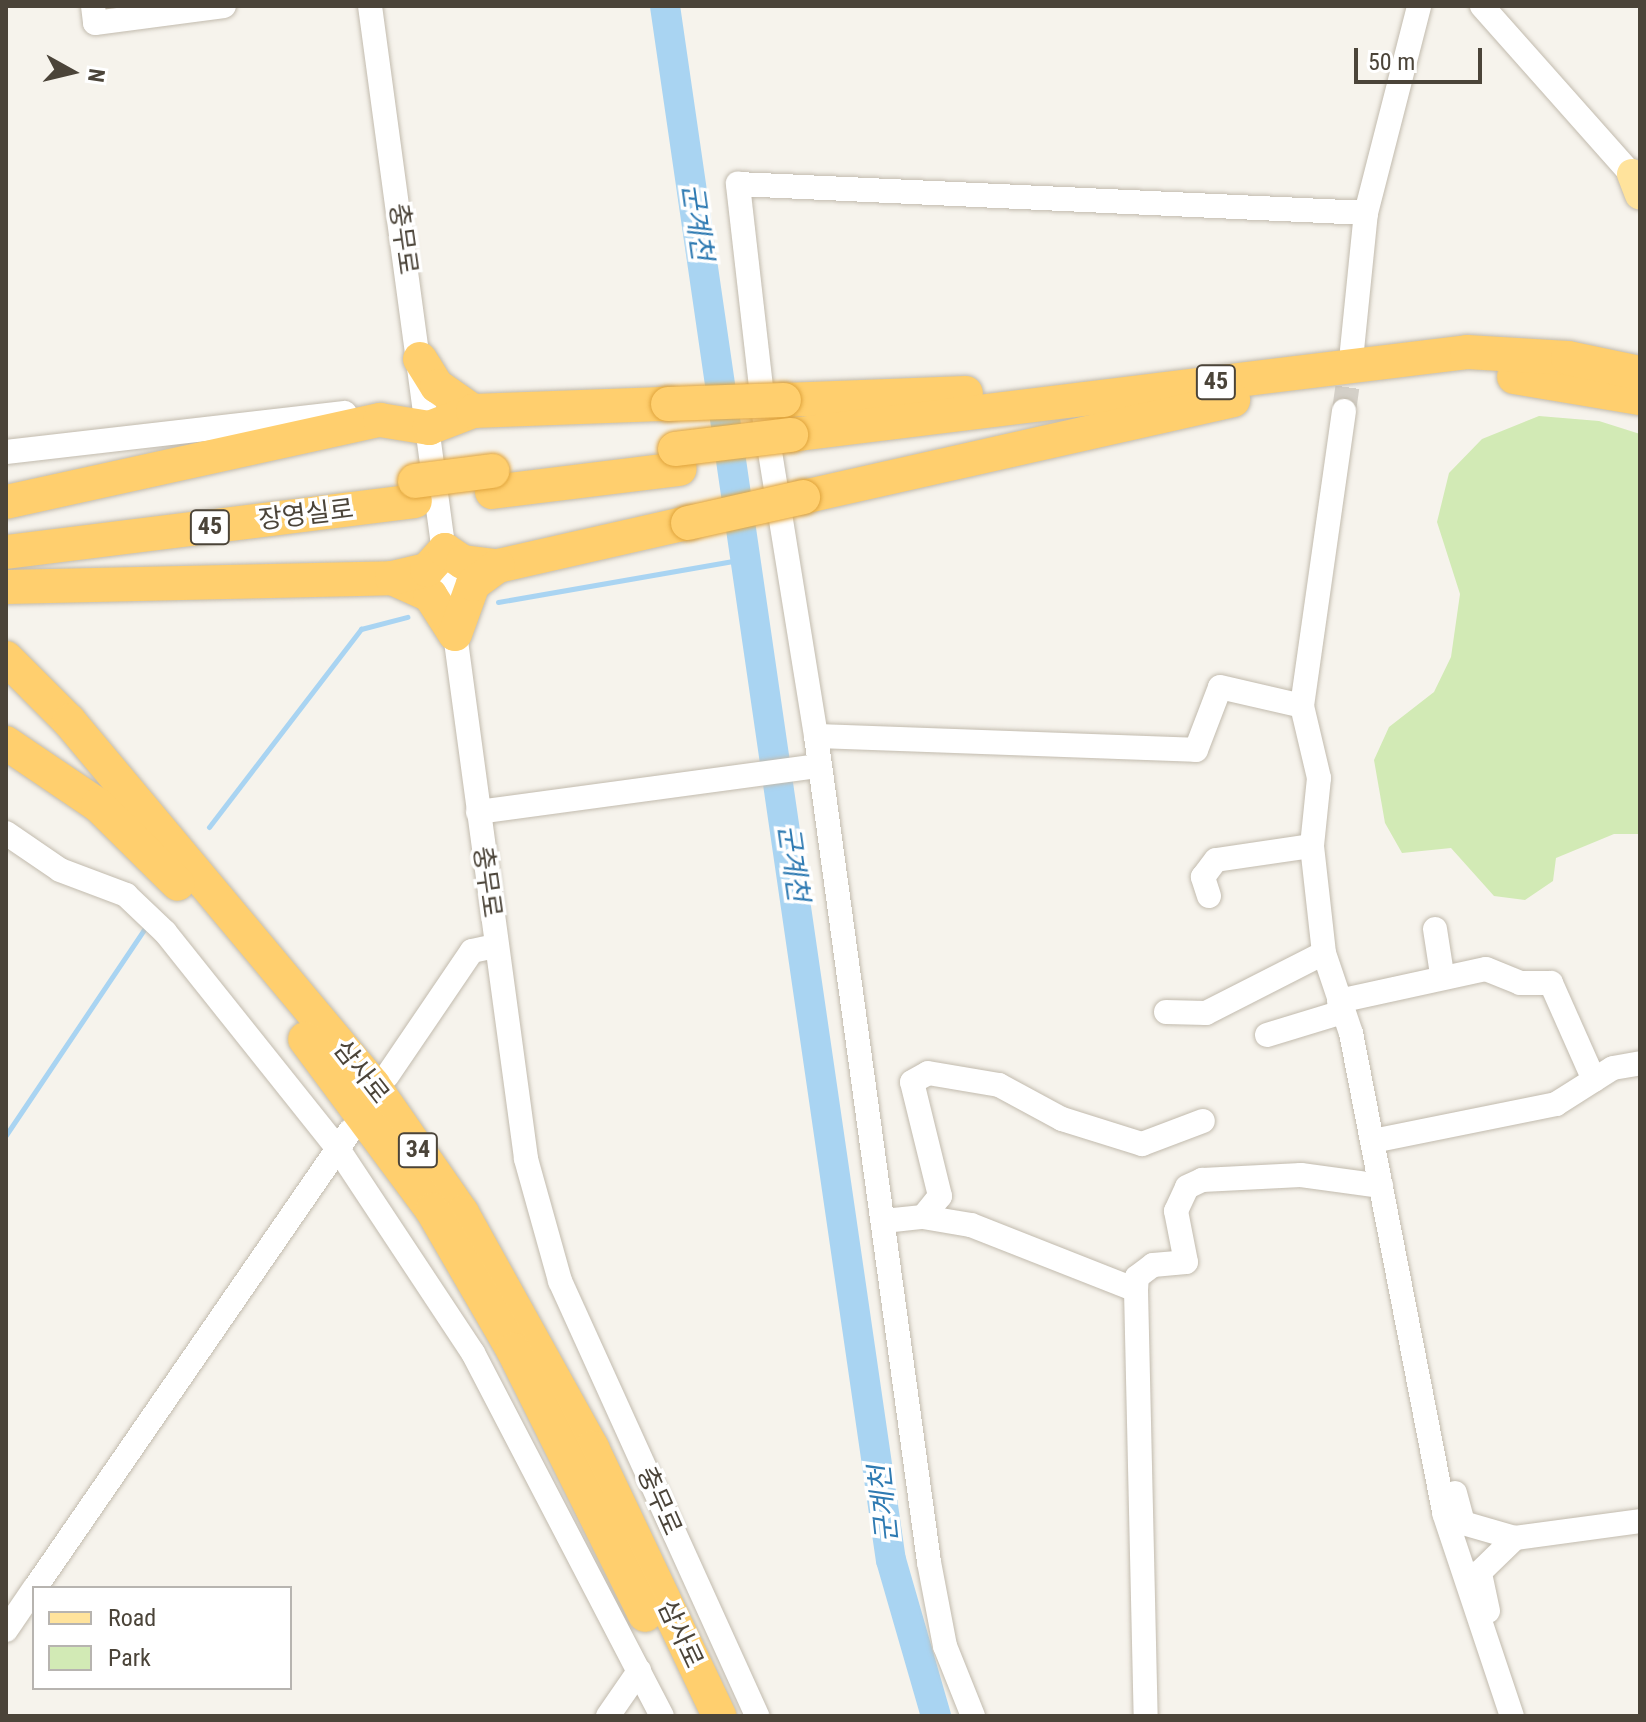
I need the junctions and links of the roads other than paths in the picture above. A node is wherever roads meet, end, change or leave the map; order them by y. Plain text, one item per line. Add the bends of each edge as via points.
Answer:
1 (93, 6) edge
2 (224, 6) edge
3 (370, 6) edge
4 (1419, 6) edge
5 (1482, 6) edge
6 (1637, 184) edge
7 (1366, 213) junction
8 (1352, 350) tunnel mouth
9 (420, 359) junction
10 (1640, 373) edge
11 (1190, 385) junction
12 (1640, 398) edge
13 (1233, 400) junction
14 (473, 411) junction
15 (1344, 411) tunnel mouth
16 (385, 415) junction
17 (429, 428) junction
18 (793, 444) junction
19 (6, 452) edge
20 (415, 491) junction
21 (6, 502) edge
22 (6, 532) edge
23 (445, 550) junction
24 (6, 552) edge
25 (498, 566) junction
26 (392, 578) junction
27 (6, 587) edge
28 (455, 634) junction
29 (6, 658) edge
30 (1302, 706) junction
31 (816, 736) junction
32 (6, 743) edge
33 (810, 767) junction
34 (478, 812) junction
35 (6, 833) edge
36 (1312, 846) junction
37 (1209, 896) dead end
38 (1435, 929) dead end
39 (496, 946) junction
40 (1324, 953) junction
41 (1442, 974) junction
42 (1341, 1007) junction
43 (1166, 1012) dead end
44 (1267, 1035) dead end
45 (1640, 1063) edge
46 (387, 1076) dead end
47 (1594, 1080) junction
48 (1203, 1121) dead end
49 (344, 1140) junction
50 (1373, 1141) junction
51 (1381, 1186) junction
52 (923, 1217) junction
53 (884, 1221) junction
54 (1136, 1290) junction
55 (1427, 1436) junction
56 (1640, 1521) edge
57 (1515, 1538) junction
58 (36, 1586) edge
59 (32, 1592) edge
60 (6, 1630) edge
61 (639, 1671) junction
62 (1495, 1675) junction
63 (608, 1716) edge
64 (662, 1716) edge
65 (695, 1716) edge
66 (719, 1716) edge
67 (757, 1716) edge
68 (973, 1716) edge
69 (1146, 1716) edge
70 (1512, 1716) edge

1 - 2 street via 95,23
3 - 9 street, 충무로
4 - 7 street
5 - 6 street
7 - 8 street
7 - 31 street via 738,184 765,422
9 - 14 highway via 437,386
9 - 16 highway
9 - 17 street, 충무로
10 - 11 highway, 45 via 1568,358 1467,352
11 - 14 highway, bridge
11 - 18 highway, 45
12 - 13 highway, 45 via 1542,379 1435,375
13 - 18 highway, 45
13 - 25 highway, bridge
14 - 17 highway
15 - 30 street
16 - 17 highway
16 - 19 street
16 - 21 highway
17 - 23 street, 충무로
18 - 20 highway, 45
20 - 22 highway, 장영실로 / 45
20 - 24 highway, 장영실로 / 45
23 - 25 highway via 463,562
23 - 26 highway via 427,570
23 - 28 street, 충무로
25 - 28 highway via 473,584
26 - 27 highway
26 - 28 highway via 430,595
28 - 34 street, 충무로
29 - 66 highway, 삼사로 / 34 via 69,721 373,1085 462,1213 592,1448
30 - 31 street via 1220,687 1196,750
30 - 36 street via 1319,778
31 - 33 street
32 - 65 highway, 삼사로 / 34 via 98,805 159,861 356,1101 432,1210 520,1363
33 - 34 street
33 - 53 street
34 - 39 street, 충무로
35 - 49 street via 60,870 126,895 146,913
36 - 37 street via 1216,860 1203,877
36 - 40 street
38 - 41 street
39 - 46 street via 472,951
39 - 67 street, 충무로 via 526,1159 560,1281
40 - 42 street
40 - 43 street via 1206,1013
41 - 42 street
41 - 47 street via 1486,969 1520,983 1551,983
42 - 44 street
42 - 50 street
45 - 47 street
47 - 50 street via 1556,1104
48 - 52 street via 1142,1144 1062,1119 999,1085 928,1073 912,1082 940,1196
49 - 58 street
49 - 61 street via 473,1353
50 - 51 street
51 - 54 street via 1301,1175 1202,1180 1187,1187 1176,1211 1186,1262 1153,1265 1137,1277
51 - 55 street
52 - 53 street
52 - 54 street via 971,1225
53 - 68 street via 929,1562 945,1646
54 - 69 street
55 - 57 street via 1441,1444 1463,1523
55 - 62 street
56 - 57 street
57 - 62 street via 1480,1572 1500,1653
59 - 60 street
61 - 63 street
61 - 64 street
62 - 70 street

